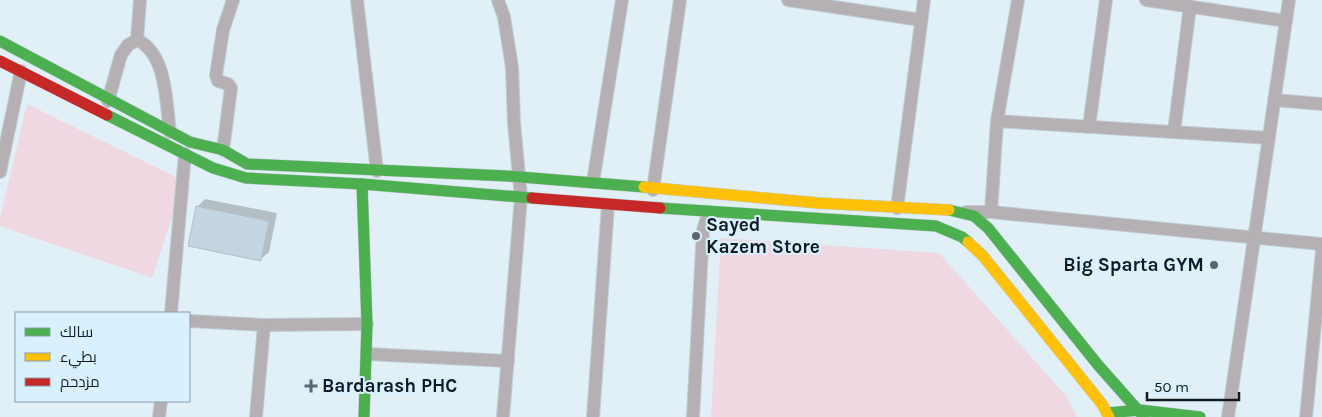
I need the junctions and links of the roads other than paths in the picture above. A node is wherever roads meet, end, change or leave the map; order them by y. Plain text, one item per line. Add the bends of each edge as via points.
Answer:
1 (140, 0) edge
2 (232, 0) edge
3 (357, 0) edge
4 (622, 0) edge
5 (680, 0) edge
6 (788, 0) edge
7 (924, 0) edge
8 (1018, 0) edge
9 (1106, 0) edge
10 (1146, 0) edge
11 (1289, 0) edge
12 (500, 2) edge
13 (829, 3) edge
14 (1190, 6) junction
15 (922, 20) junction
16 (1286, 21) junction
17 (137, 40) junction
18 (0, 41) edge
19 (0, 61) edge
20 (21, 72) junction
21 (1274, 100) junction
22 (108, 101) junction
23 (1322, 104) edge
24 (997, 121) junction
25 (1090, 127) junction
26 (170, 132) junction
27 (1174, 132) junction
28 (1269, 138) junction
29 (223, 150) junction
30 (185, 154) junction
31 (377, 171) junction
32 (0, 172) edge
33 (518, 177) junction
34 (593, 182) junction
35 (362, 184) junction
36 (653, 190) junction
37 (521, 197) junction
38 (608, 206) junction
39 (897, 208) junction
40 (709, 212) junction
41 (965, 212) junction
42 (991, 212) junction
43 (1255, 237) junction
44 (1322, 244) edge
45 (1322, 251) edge
46 (171, 312) edge
47 (190, 321) edge
48 (366, 324) junction
49 (264, 326) junction
50 (367, 354) junction
51 (508, 361) junction
52 (161, 402) edge
53 (1142, 413) edge
54 (1109, 415) edge
55 (159, 417) edge
56 (256, 417) edge
57 (364, 417) edge
58 (503, 417) edge
59 (593, 417) edge
60 (693, 417) edge
61 (1200, 417) edge
62 (1228, 417) edge
63 (1306, 417) edge

1 - 17 street
2 - 29 street via 223,30 216,75 218,81 231,88
3 - 31 street
4 - 34 street
5 - 36 street
6 - 13 street
7 - 15 street
8 - 24 street
9 - 25 street
10 - 14 street
11 - 16 street
12 - 33 street via 512,67
13 - 15 street
14 - 16 street
14 - 27 street
15 - 39 street
16 - 21 street
17 - 22 street via 128,45 121,55
17 - 26 street via 151,49 159,62
18 - 22 main road
19 - 20 main road
20 - 30 main road
20 - 32 street
21 - 23 street
21 - 28 street
22 - 26 main road
24 - 25 street
24 - 42 street
25 - 27 street
26 - 29 main road via 190,142
27 - 28 street
28 - 43 street
29 - 31 main road via 247,164
30 - 35 main road via 213,168 246,178
30 - 46 street
31 - 33 main road
33 - 34 main road
33 - 37 street
34 - 36 main road
35 - 37 main road
35 - 48 main road
36 - 39 main road
37 - 38 main road
37 - 51 street
38 - 40 main road
38 - 59 street
39 - 41 main road
40 - 54 main road via 922,223 950,230 983,256
40 - 60 street via 704,230
41 - 42 street
41 - 53 main road via 988,228 1098,365
42 - 43 street
43 - 44 street
43 - 62 street
45 - 63 street
47 - 49 street
48 - 49 street
48 - 50 main road
49 - 56 street
50 - 51 street
50 - 57 main road
51 - 58 street
52 - 55 street
53 - 54 main road
53 - 61 main road

